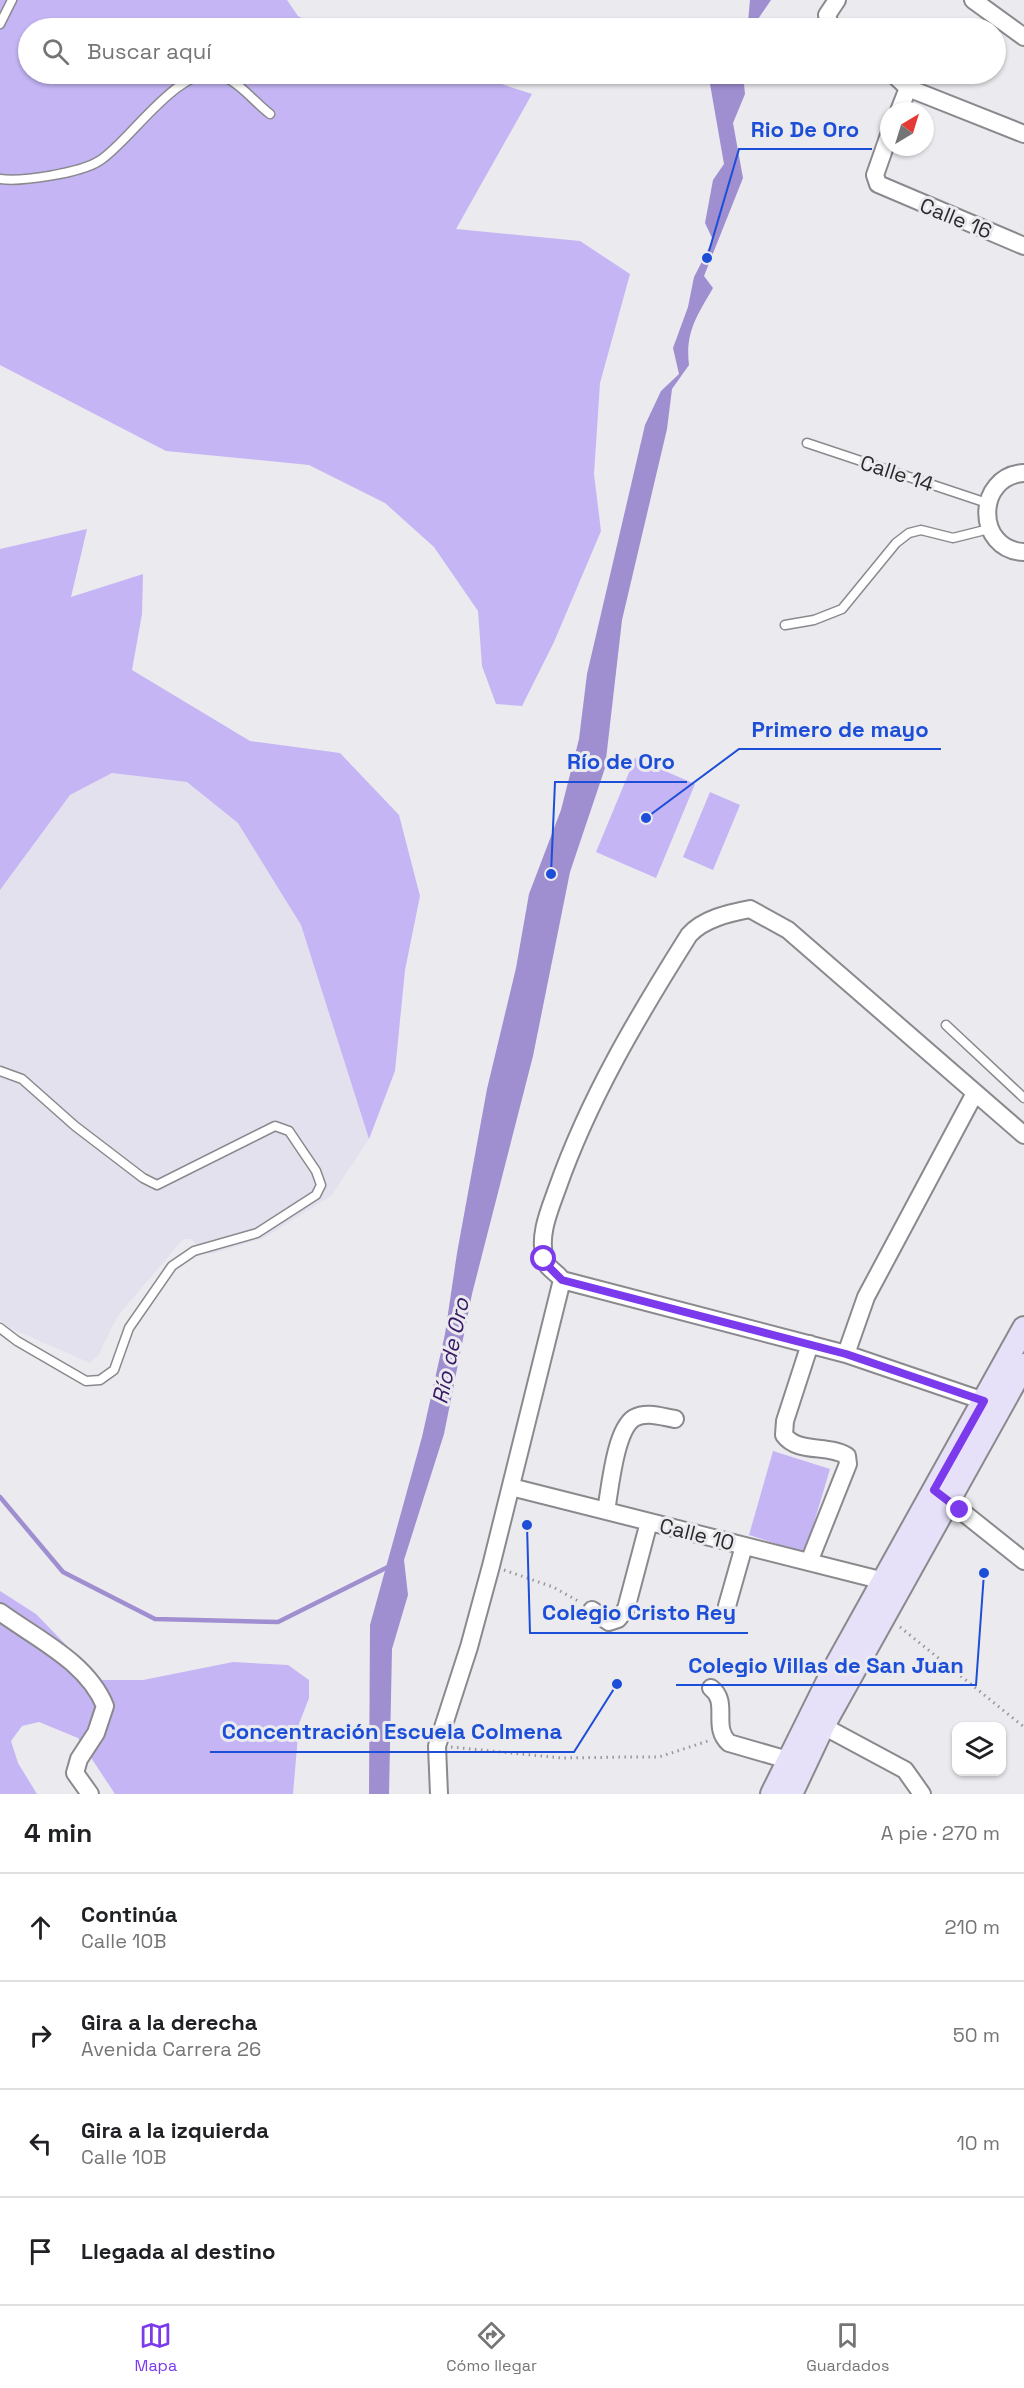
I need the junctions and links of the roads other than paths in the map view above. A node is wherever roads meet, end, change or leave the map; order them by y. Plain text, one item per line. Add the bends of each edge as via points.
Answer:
1 (12, 0) edge
2 (837, 0) edge
3 (973, 0) edge
4 (830, 18) edge
5 (998, 18) edge
6 (0, 24) edge
7 (1006, 24) edge
8 (1024, 37) edge
9 (186, 84) edge
10 (235, 84) edge
11 (904, 84) edge
12 (908, 88) junction
13 (903, 102) edge
14 (270, 114) dead end
15 (1024, 134) edge
16 (882, 156) edge
17 (0, 179) edge
18 (1024, 246) edge
19 (807, 443) dead end
20 (1024, 473) edge
21 (987, 503) junction
22 (989, 529) junction
23 (1017, 550) edge
24 (1024, 561) edge
25 (785, 625) dead end
26 (946, 1024) dead end
27 (0, 1071) edge
28 (975, 1094) junction
29 (1024, 1098) edge
30 (1024, 1135) edge
31 (562, 1280) junction
32 (0, 1328) edge
33 (1024, 1328) edge
34 (810, 1344) junction
35 (846, 1354) junction
36 (1024, 1365) edge
37 (984, 1401) junction
38 (675, 1419) dead end
39 (511, 1487) junction
40 (942, 1495) junction
41 (606, 1511) junction
42 (649, 1522) junction
43 (744, 1546) junction
44 (1024, 1561) edge
45 (809, 1562) junction
46 (884, 1581) junction
47 (727, 1606) dead end
48 (592, 1610) road end
49 (0, 1612) edge
50 (711, 1688) dead end
51 (823, 1726) junction
52 (788, 1760) junction
53 (90, 1794) edge
54 (439, 1794) edge
55 (772, 1794) edge
56 (791, 1794) edge
57 (922, 1794) edge

1 - 6 lane
2 - 4 street
3 - 5 street
7 - 8 street
9 - 17 lane via 160,101 99,162 69,172
10 - 14 lane
11 - 12 street
12 - 13 street
12 - 15 street
16 - 18 street, Calle 16 via 875,175 878,184 887,190
19 - 21 lane, Calle 14
20 - 21 street via 1003,480
21 - 22 street
22 - 23 street via 997,540
22 - 25 lane via 953,538 921,530 909,533 896,543 842,609 814,620
23 - 24 street
26 - 29 lane
27 - 32 lane via 22,1079 75,1126 157,1185 275,1126 289,1131 321,1185 316,1194 257,1233 194,1251 172,1266 129,1328 114,1370 100,1380 86,1381
28 - 30 street
28 - 31 street via 788,930 750,909 709,920 689,935 656,988 591,1101 568,1157 543,1235 544,1259
28 - 35 street via 866,1297
31 - 34 street
31 - 39 street
33 - 37 main road
34 - 35 street
34 - 45 street via 784,1435 793,1444 840,1452 847,1456 848,1464
35 - 37 street
36 - 40 main road
37 - 40 main road
38 - 41 street via 651,1414 636,1417 628,1424 621,1438
39 - 41 street, Calle 10
39 - 54 street via 469,1647 437,1746
40 - 44 street
40 - 46 main road
40 - 51 main road
41 - 42 street, Calle 10
42 - 43 street, Calle 10
42 - 48 street via 626,1609 618,1619 609,1622
43 - 45 street, Calle 10
43 - 47 street
45 - 46 street, Calle 10
46 - 52 main road
49 - 53 street via 88,1675 99,1691 105,1706 75,1773
50 - 52 street via 721,1701 719,1728 729,1743
51 - 56 main road
51 - 57 street via 905,1770
52 - 55 main road

